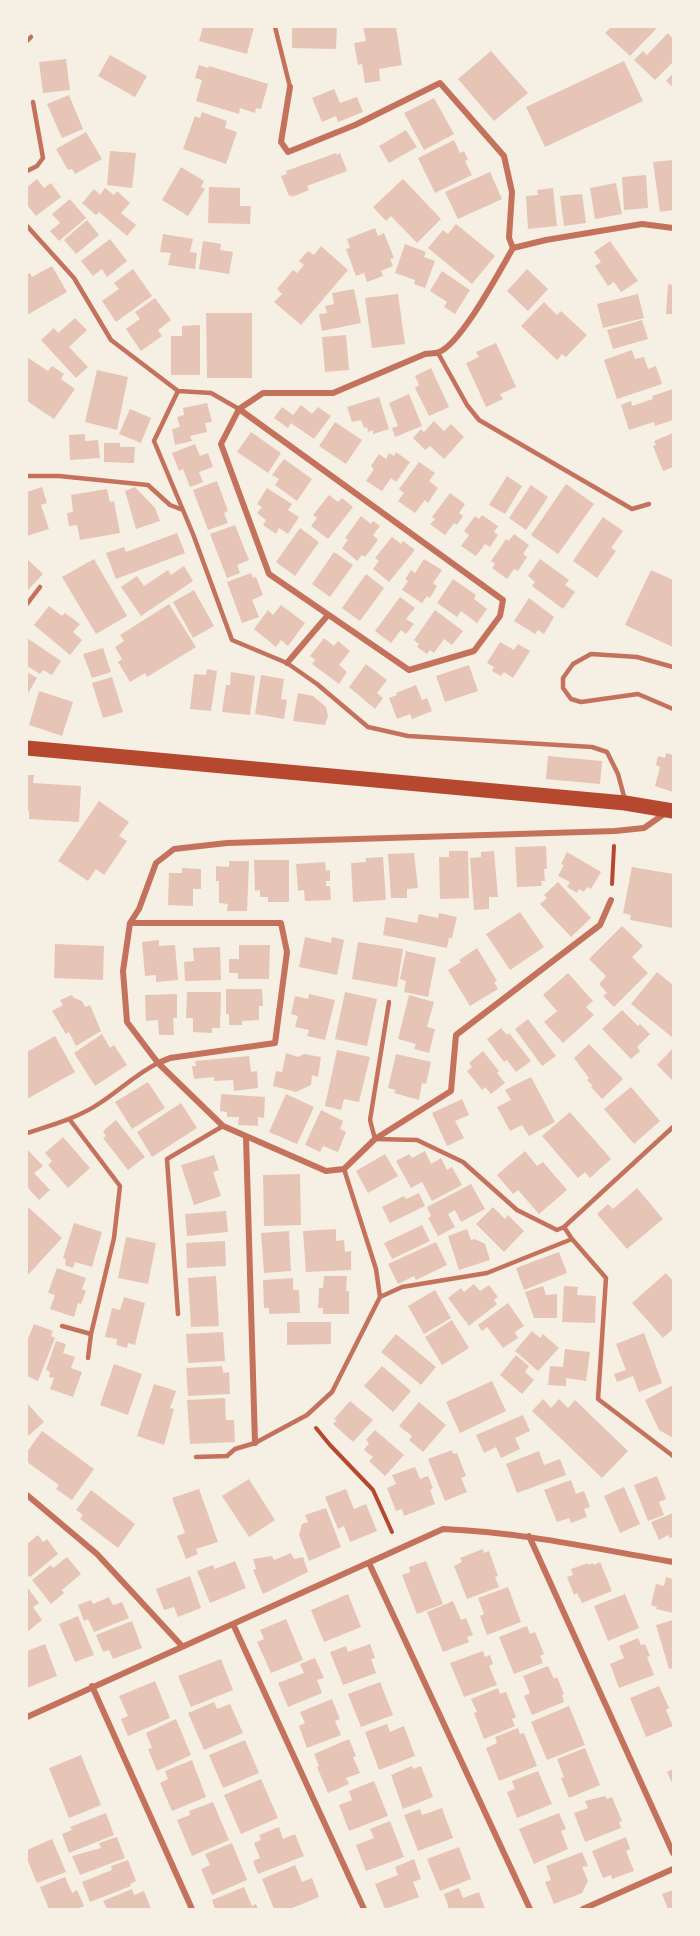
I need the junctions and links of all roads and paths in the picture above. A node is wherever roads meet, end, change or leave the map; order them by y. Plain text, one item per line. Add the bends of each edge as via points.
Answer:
1 (275, 27) edge
2 (290, 87) joint
3 (33, 102) dead end
4 (27, 171) edge
5 (27, 226) edge
6 (673, 228) edge
7 (513, 248) junction
8 (438, 352) junction
9 (178, 391) junction
10 (239, 409) junction
11 (27, 476) edge
12 (649, 504) dead end
13 (183, 510) junction
14 (40, 587) dead end
15 (27, 604) edge
16 (328, 615) junction
17 (287, 663) junction
18 (673, 667) edge
19 (673, 709) edge
20 (27, 748) edge
21 (625, 803) junction
22 (671, 811) edge
23 (615, 831) junction
24 (611, 900) joint
25 (130, 923) junction
26 (389, 1002) dead end
27 (158, 1063) junction
28 (70, 1120) junction
29 (223, 1126) junction
30 (673, 1127) edge
31 (27, 1133) edge
32 (246, 1137) junction
33 (375, 1139) junction
34 (344, 1169) junction
35 (564, 1227) junction
36 (572, 1239) junction
37 (380, 1297) junction
38 (178, 1314) dead end
39 (62, 1326) dead end
40 (91, 1334) junction
41 (88, 1358) dead end
42 (307, 1415) junction
43 (255, 1443) junction
44 (673, 1456) edge
45 (196, 1457) dead end
46 (27, 1494) edge
47 (529, 1536) junction
48 (400, 1549) junction
49 (673, 1562) edge
50 (369, 1563) junction
51 (233, 1624) junction
52 (182, 1646) junction
53 (92, 1686) junction
54 (27, 1717) edge
55 (673, 1853) edge
56 (673, 1869) edge
57 (192, 1909) edge
58 (364, 1909) edge
59 (530, 1909) edge
60 (583, 1909) edge

1 - 2 lane
2 - 7 street via 280,142 288,152 355,125 440,83 504,156 512,192 509,238
3 - 4 lane via 43,158
5 - 9 lane via 74,278 111,340
6 - 7 street via 642,224
7 - 8 street via 478,309 447,347
8 - 10 street via 333,393 263,393
8 - 12 lane via 479,420 632,509
9 - 10 lane via 211,393
9 - 13 lane via 154,441
10 - 16 street via 221,444 269,574
10 - 16 street via 503,600 500,616 474,651 409,670
11 - 13 lane via 148,485 170,506
13 - 17 lane via 232,640
14 - 15 lane
16 - 17 street
17 - 21 lane via 368,727 408,735 592,747 607,752 618,774
18 - 19 lane via 637,657 591,654 573,664 563,678 563,688 571,699 581,702 638,694
20 - 21 main road
21 - 22 main road
22 - 23 street via 644,828
23 - 24 path
23 - 25 street via 227,843 174,849 156,863
24 - 33 street via 600,925 456,1035 451,1091
25 - 27 street via 123,971 127,1022
25 - 27 street via 281,924 287,952 275,1043
26 - 33 lane via 370,1120
27 - 28 lane
27 - 29 street
28 - 31 lane
28 - 40 lane via 120,1186 114,1238
29 - 32 street
29 - 38 lane via 167,1159
30 - 35 lane
32 - 34 street via 326,1171
32 - 43 street
33 - 34 street
33 - 35 lane via 417,1140 463,1162 517,1210 557,1230
34 - 37 lane via 376,1269
35 - 36 lane
36 - 37 lane via 487,1273 402,1287
36 - 44 lane via 606,1278 598,1399
37 - 42 lane via 332,1392
39 - 40 lane
40 - 41 lane
42 - 43 lane
42 - 48 path via 330,1446 373,1490
43 - 45 lane via 227,1456
46 - 52 street via 97,1554
47 - 48 street via 443,1529
47 - 49 street
47 - 55 street
48 - 50 street
50 - 51 street
50 - 59 street
51 - 52 street
51 - 58 street
52 - 53 street
53 - 54 street
53 - 57 street
56 - 60 street

